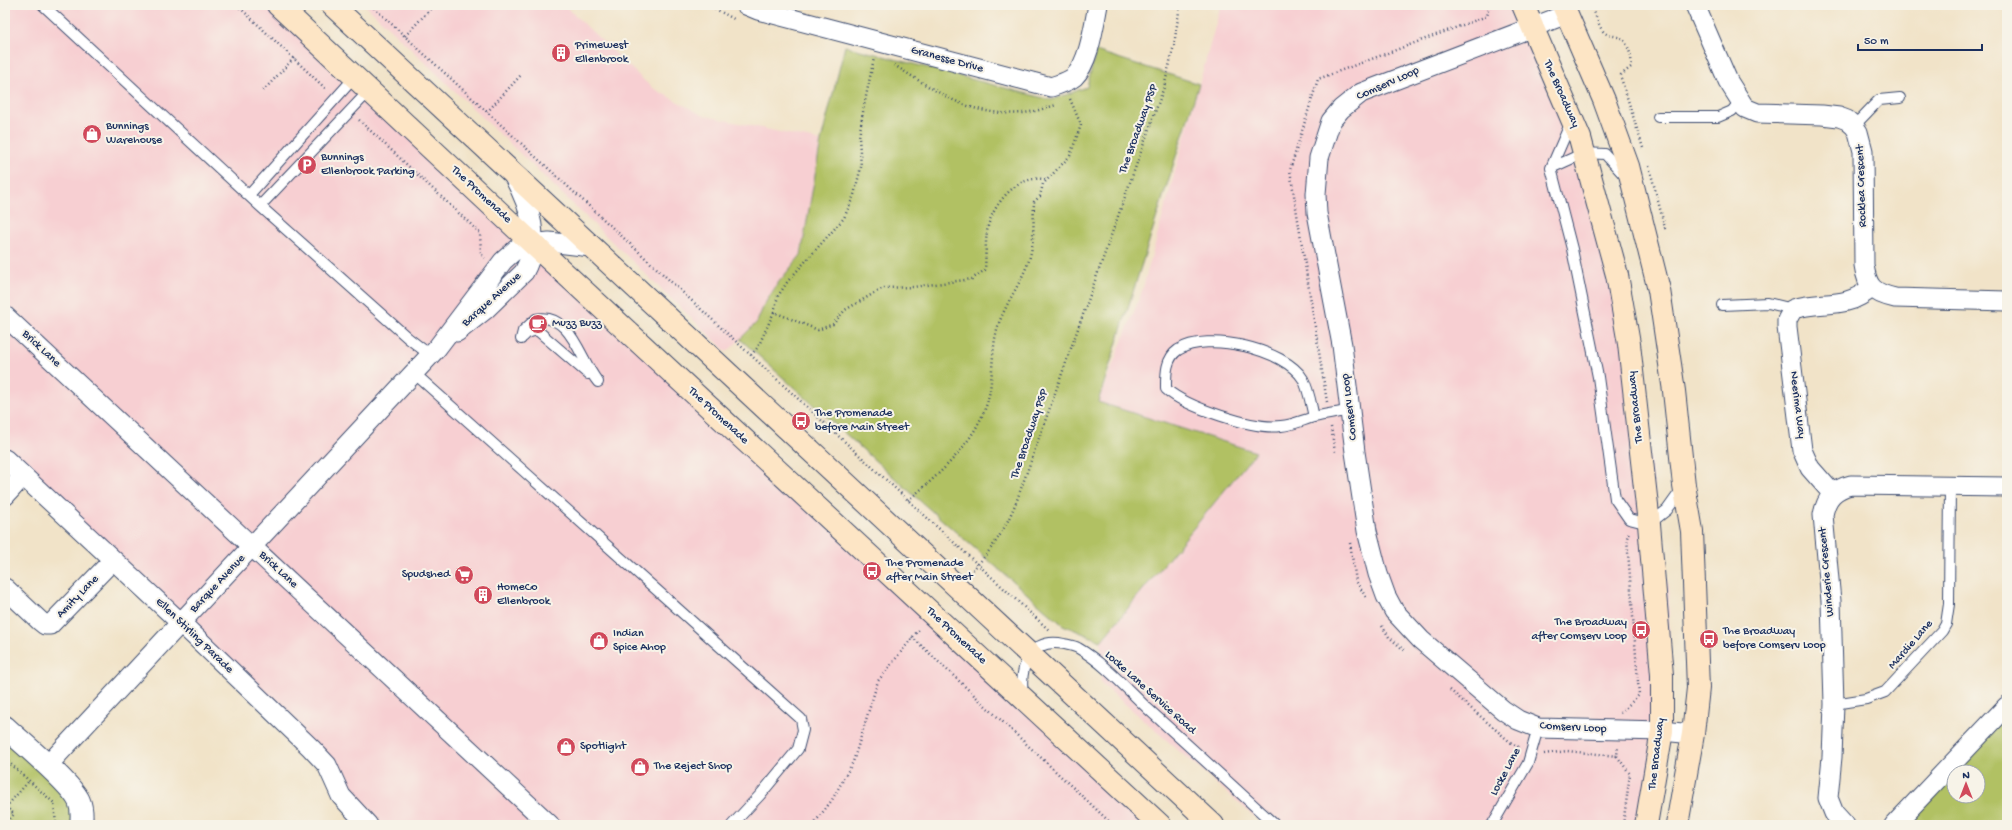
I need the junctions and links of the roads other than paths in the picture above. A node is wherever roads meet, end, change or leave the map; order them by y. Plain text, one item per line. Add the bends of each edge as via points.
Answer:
1 (43, 5) edge
2 (278, 5) edge
3 (332, 5) edge
4 (746, 5) edge
5 (1098, 5) edge
6 (1523, 5) edge
7 (1695, 5) edge
8 (1565, 9) edge
9 (1531, 26) junction
10 (362, 84) junction
11 (1900, 98) dead end
12 (1740, 101) junction
13 (1658, 117) dead end
14 (1573, 119) junction
15 (1854, 126) junction
16 (1584, 152) junction
17 (1551, 168) junction
18 (512, 173) junction
19 (1635, 194) junction
20 (249, 195) junction
21 (260, 206) junction
22 (532, 243) junction
23 (590, 247) junction
24 (1871, 288) junction
25 (2007, 301) edge
26 (1722, 305) dead end
27 (1793, 309) junction
28 (5, 316) edge
29 (521, 339) joint
30 (433, 352) junction
31 (414, 373) junction
32 (1350, 410) junction
33 (1314, 417) junction
34 (5, 460) edge
35 (23, 476) junction
36 (1684, 486) junction
37 (1950, 486) junction
38 (2007, 487) edge
39 (1832, 493) junction
40 (5, 496) edge
41 (1641, 522) junction
42 (253, 546) junction
43 (113, 560) junction
44 (5, 588) edge
45 (181, 623) junction
46 (1029, 656) junction
47 (1023, 698) junction
48 (1834, 704) junction
49 (2007, 706) edge
50 (5, 727) edge
51 (1538, 728) junction
52 (1662, 731) junction
53 (1693, 734) junction
54 (47, 766) junction
55 (81, 825) edge
56 (368, 825) edge
57 (550, 825) edge
58 (732, 825) edge
59 (1160, 825) edge
60 (1212, 825) edge
61 (1275, 825) edge
62 (1492, 825) edge
63 (1646, 825) edge
64 (1677, 825) edge
65 (1845, 825) edge
66 (1894, 825) edge

1 - 20 lane
2 - 10 main road, The Promenade
3 - 18 main road
4 - 5 street, Granesse Drive via 1051,87 1067,81 1078,71 1086,55
6 - 9 main road, The Broadway
7 - 12 street via 1728,81
8 - 9 street, Comserv Loop
8 - 19 main road via 1604,100 1628,166
9 - 14 main road, The Broadway
9 - 32 street, Comserv Loop via 1361,93 1341,109 1331,122 1319,158 1316,200 1342,346
10 - 20 lane via 336,98
10 - 21 lane via 350,111
10 - 22 main road, The Promenade
11 - 15 lane via 1879,100
12 - 13 lane via 1732,111 1718,117
12 - 15 street via 1745,108 1757,113 1839,117 1848,120
14 - 16 main road, The Broadway
14 - 17 lane
15 - 24 street, Rocklea Crescent via 1863,151 1864,265
16 - 17 lane
16 - 19 lane via 1605,154 1621,169
16 - 41 main road, The Broadway via 1617,276 1629,344
17 - 41 lane via 1572,249 1598,377 1615,500 1629,519
18 - 22 street, Barque Avenue via 524,196 532,220
18 - 23 main road
19 - 36 main road via 1659,290 1674,390
20 - 21 lane
21 - 30 lane via 408,338
22 - 23 street, Barque Avenue via 567,243
22 - 30 street, Barque Avenue via 521,245 511,253
22 - 30 street, Barque Avenue via 524,272 486,309
22 - 47 main road, The Promenade
23 - 46 main road
24 - 25 street via 1895,298
24 - 27 street via 1844,303 1806,305
26 - 27 lane via 1768,303
27 - 39 street, Neerima Way via 1787,320 1787,327 1802,450 1810,468
28 - 42 street, Brick Lane
29 - 29 lane via 523,331 536,319 550,319 559,323 575,340 585,363 598,382 537,330 527,333
30 - 31 street, Barque Avenue
31 - 42 street, Barque Avenue
31 - 58 lane via 801,719 803,730 798,749
32 - 33 lane
32 - 51 street, Comserv Loop via 1372,552 1378,574 1394,611 1421,640 1503,710 1518,720
33 - 33 lane via 1281,426 1262,426 1199,408 1174,396 1166,389 1166,367 1177,351 1199,342 1231,343 1264,352 1287,363 1302,379
34 - 35 street, Ellen Stirling Parade
35 - 40 street
35 - 43 street, Ellen Stirling Parade
36 - 41 lane via 1667,510
36 - 53 main road via 1692,531 1698,688
37 - 38 street
37 - 39 street via 1851,485 1841,487
37 - 48 lane, Mardie Lane via 1950,604 1946,624 1885,692 1866,699
39 - 48 street, Winderie Crescent via 1824,506 1823,515 1831,601
41 - 52 main road, The Broadway via 1662,676
42 - 45 street, Barque Avenue
42 - 57 street, Brick Lane
43 - 44 street, Amity Lane via 50,625 40,621
43 - 45 street, Ellen Stirling Parade
45 - 54 street, Barque Avenue
45 - 56 street, Ellen Stirling Parade via 327,765 341,796
46 - 47 lane via 1021,683
46 - 60 main road
46 - 61 lane, Locke Lane Service Road via 1038,646 1055,642 1077,647 1108,671
47 - 59 main road, The Promenade
48 - 65 street, Winderie Crescent via 1832,757 1827,789 1834,813
49 - 66 street
50 - 54 street
51 - 52 street, Comserv Loop
51 - 62 lane, Locke Lane via 1528,763
52 - 53 street, Comserv Loop
52 - 63 main road, The Broadway
53 - 64 main road
54 - 55 street via 79,800

